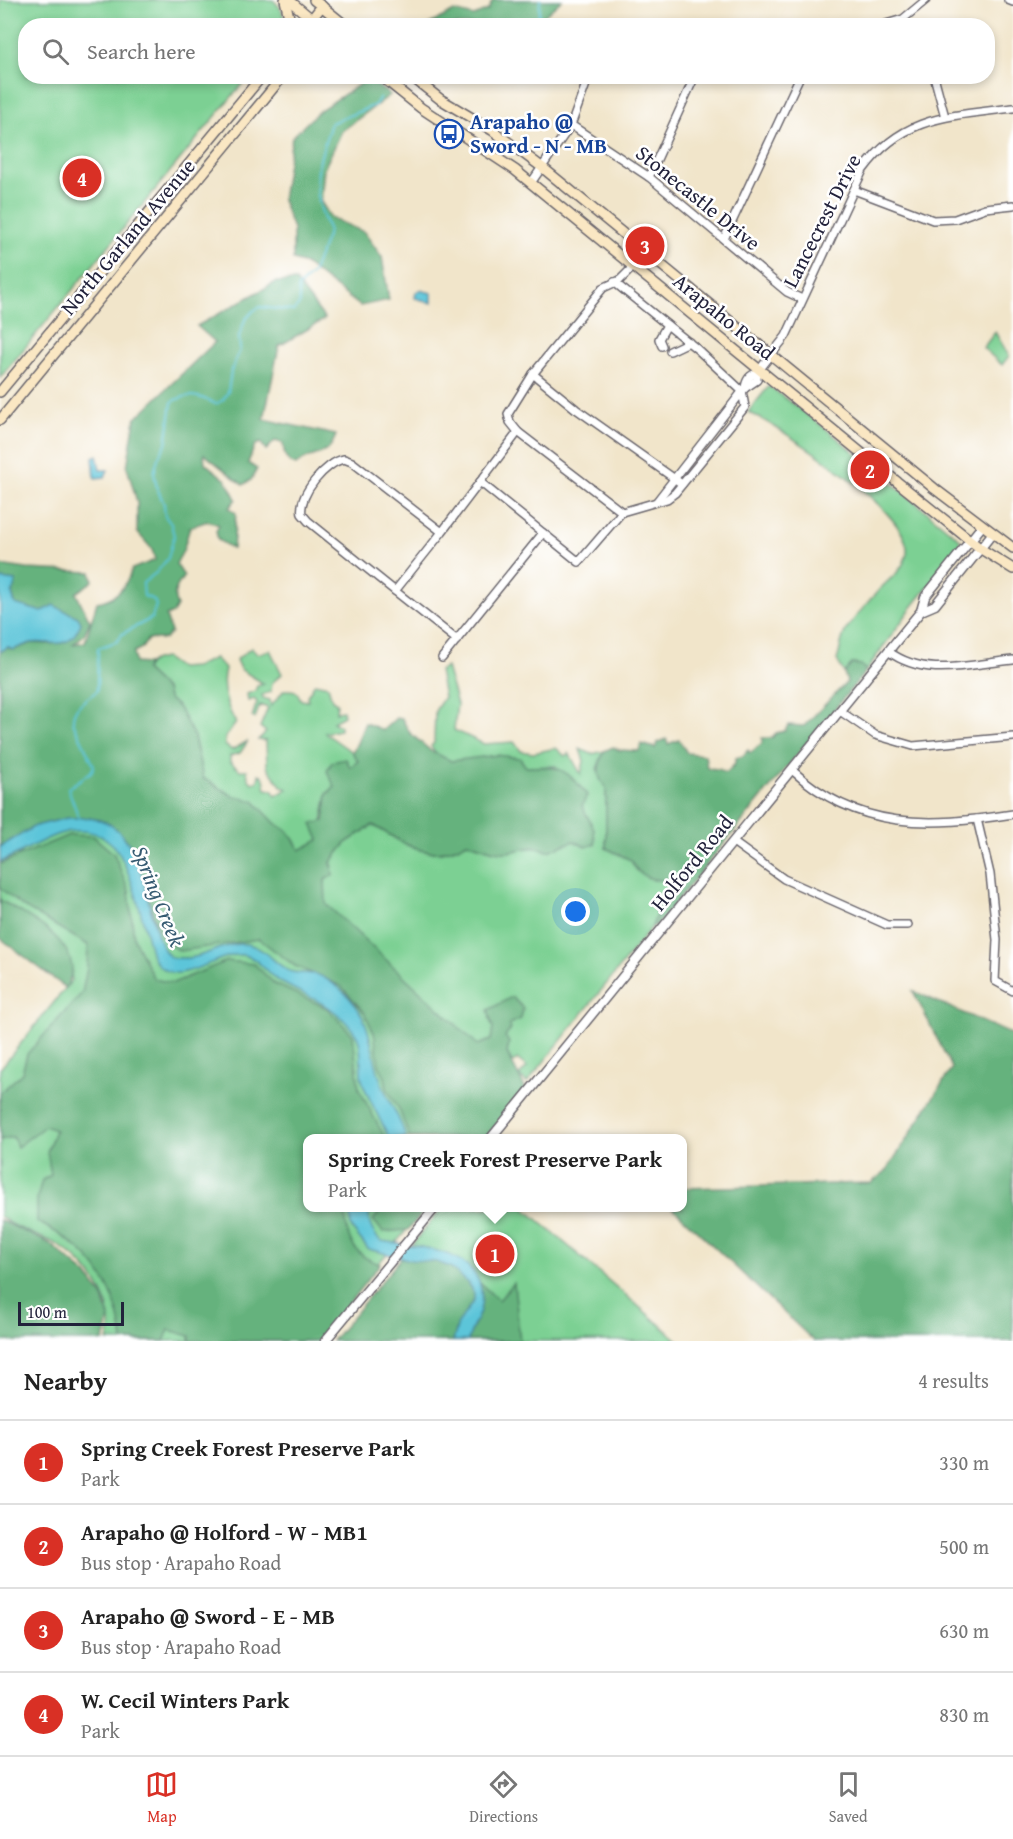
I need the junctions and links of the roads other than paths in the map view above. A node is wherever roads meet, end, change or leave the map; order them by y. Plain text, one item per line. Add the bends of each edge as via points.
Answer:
1 (287, 0) edge
2 (926, 0) edge
3 (1008, 0) edge
4 (1013, 2) edge
5 (318, 3) edge
6 (333, 15) junction
7 (290, 18) edge
8 (305, 18) edge
9 (311, 18) edge
10 (330, 18) edge
11 (337, 18) edge
12 (909, 18) edge
13 (255, 84) edge
14 (276, 84) edge
15 (391, 84) edge
16 (421, 84) edge
17 (587, 84) edge
18 (691, 84) edge
19 (796, 84) edge
20 (936, 84) edge
21 (1013, 108) edge
22 (945, 117) junction
23 (571, 125) junction
24 (543, 168) junction
25 (649, 177) junction
26 (531, 183) junction
27 (854, 190) junction
28 (1013, 205) edge
29 (724, 239) junction
30 (633, 267) junction
31 (614, 282) junction
32 (802, 299) junction
33 (668, 324) junction
34 (688, 342) junction
35 (662, 346) dead end
36 (670, 351) dead end
37 (772, 355) junction
38 (760, 369) junction
39 (533, 374) junction
40 (744, 389) junction
41 (0, 392) edge
42 (0, 420) edge
43 (519, 432) junction
44 (675, 478) junction
45 (480, 482) junction
46 (682, 484) junction
47 (657, 501) junction
48 (622, 512) junction
49 (982, 526) junction
50 (442, 532) junction
51 (543, 533) junction
52 (992, 534) junction
53 (971, 541) junction
54 (1013, 548) edge
55 (981, 549) junction
56 (1013, 569) edge
57 (394, 591) junction
58 (921, 611) junction
59 (457, 640) junction
60 (888, 651) junction
61 (442, 658) dead end
62 (1013, 660) edge
63 (840, 711) junction
64 (1013, 737) edge
65 (792, 770) junction
66 (1013, 814) edge
67 (977, 819) junction
68 (733, 842) junction
69 (908, 925) dead end
70 (1013, 991) edge
71 (494, 1134) edge
72 (432, 1212) edge
73 (325, 1341) edge

1 - 7 main road
1 - 8 main road
2 - 12 street
3 - 4 street
5 - 6 main road
5 - 9 main road
6 - 10 main road
6 - 11 main road
13 - 41 main road, North Garland Avenue
14 - 42 main road, North Garland Avenue
15 - 26 main road, Arapaho Road
16 - 24 main road, Arapaho Road
17 - 23 street
18 - 25 street
19 - 29 street
20 - 22 street
21 - 22 street, Lancecrest Drive
22 - 27 street, Lancecrest Drive via 918,123 894,136 878,149
23 - 24 street
23 - 25 street, Stonecastle Drive
24 - 26 street
24 - 37 main road, Arapaho Road
25 - 29 street, Stonecastle Drive
26 - 30 main road, Arapaho Road
27 - 28 street via 933,220 955,219 985,208
27 - 32 street, Lancecrest Drive
29 - 32 street, Stonecastle Drive via 787,292
30 - 31 street
30 - 38 main road, Arapaho Road
31 - 33 street
31 - 39 street via 603,288
32 - 37 street, Lancecrest Drive via 786,336
33 - 34 street
33 - 35 street via 659,339
34 - 36 street
34 - 40 street
37 - 38 street, Lancecrest Drive
37 - 49 main road, Arapaho Road
38 - 53 main road, Arapaho Road
39 - 43 street via 508,414
39 - 44 street
40 - 44 street
40 - 46 street via 745,407
43 - 45 street
43 - 48 street
44 - 46 street
44 - 47 street
45 - 50 street
45 - 51 street
46 - 47 street via 668,499
47 - 48 street
48 - 51 street via 579,562
49 - 52 main road, Arapaho Road
49 - 53 street, Holford Road
50 - 57 street
50 - 57 street via 352,462 344,459 329,465 302,501 302,514
51 - 59 street
52 - 54 main road, Arapaho Road
52 - 55 street, Holford Road
53 - 55 main road, Arapaho Road
53 - 58 street, Holford Road via 925,597
55 - 56 main road, Arapaho Road
55 - 58 street, Holford Road via 935,605
57 - 59 street
58 - 60 street, Holford Road
59 - 61 street
60 - 62 street via 908,664 930,668
60 - 63 street, Holford Road
63 - 64 street via 875,735 913,746
63 - 65 street, Holford Road
65 - 67 street via 835,801 875,816 925,824
65 - 68 street, Holford Road
66 - 67 street
67 - 70 street via 990,874 997,940 995,981
68 - 69 street via 784,879 887,925
68 - 71 street, Holford Road
72 - 73 street

